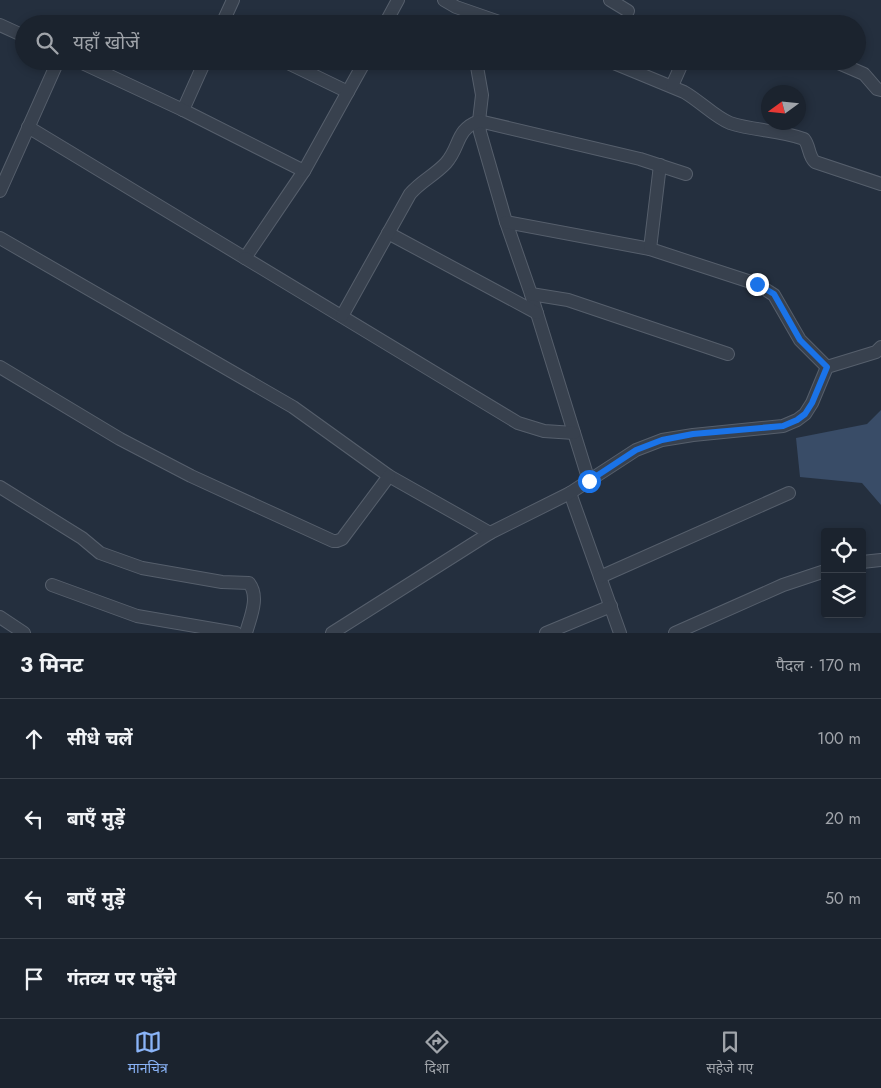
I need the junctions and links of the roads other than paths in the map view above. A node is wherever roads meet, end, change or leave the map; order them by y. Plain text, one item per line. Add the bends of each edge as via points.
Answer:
1 (232, 0) edge
2 (398, 0) edge
3 (444, 0) edge
4 (610, 0) edge
5 (467, 10) junction
6 (628, 11) dead end
7 (226, 15) edge
8 (390, 15) edge
9 (468, 15) edge
10 (481, 15) edge
11 (0, 25) edge
12 (15, 32) edge
13 (54, 70) edge
14 (97, 70) edge
15 (201, 70) edge
16 (303, 70) edge
17 (360, 70) edge
18 (478, 70) edge
19 (632, 70) edge
20 (679, 70) edge
21 (855, 70) edge
22 (672, 86) junction
23 (881, 90) edge
24 (348, 92) junction
25 (184, 110) junction
26 (479, 121) junction
27 (28, 128) junction
28 (660, 165) junction
29 (304, 171) junction
30 (686, 174) dead end
31 (881, 184) edge
32 (0, 191) edge
33 (506, 222) junction
34 (388, 233) junction
35 (0, 238) edge
36 (650, 249) junction
37 (246, 258) junction
38 (531, 294) junction
39 (537, 313) junction
40 (342, 316) junction
41 (881, 347) edge
42 (728, 354) dead end
43 (0, 367) edge
44 (827, 367) junction
45 (574, 433) junction
46 (389, 476) junction
47 (589, 481) junction
48 (0, 487) edge
49 (570, 493) junction
50 (789, 493) dead end
51 (490, 533) junction
52 (881, 560) edge
53 (866, 562) edge
54 (821, 572) edge
55 (600, 577) junction
56 (52, 585) dead end
57 (611, 606) junction
58 (0, 617) edge
59 (24, 633) edge
60 (236, 633) edge
61 (246, 633) edge
62 (332, 633) edge
63 (546, 633) edge
64 (620, 633) edge
65 (675, 633) edge

1 - 7 street
2 - 8 street
3 - 5 street
4 - 6 street
5 - 9 street
5 - 10 street
11 - 12 street
13 - 27 street
14 - 25 street
15 - 25 street
16 - 24 street
17 - 24 street
18 - 26 street via 482,95
19 - 22 street
20 - 22 street
21 - 23 street
22 - 31 street via 730,123 804,139 810,158 815,162
24 - 29 street
25 - 29 street
26 - 28 street
26 - 33 street
26 - 34 street via 463,131 447,162 410,194
27 - 32 street
27 - 37 street
28 - 30 street
28 - 36 street
29 - 37 street
33 - 36 street
33 - 38 street
34 - 39 street
34 - 40 street
35 - 46 street via 293,407
36 - 44 street via 757,284 774,294 800,340
37 - 40 street
38 - 39 street
38 - 42 street via 568,300
39 - 45 street
40 - 45 street via 518,423 544,431
41 - 44 street via 876,352
43 - 46 street via 120,439 183,472 333,541 342,539
44 - 47 street via 812,403 797,420 783,426 662,440 636,450
45 - 47 street
46 - 51 street
47 - 49 street
48 - 61 street via 82,538 100,553 142,568 222,582 249,583 255,596
49 - 51 street
49 - 55 street
50 - 55 street
51 - 62 street
52 - 53 street
54 - 65 street via 783,585
55 - 57 street
56 - 60 street via 137,616
57 - 63 street
57 - 64 street
58 - 59 street

